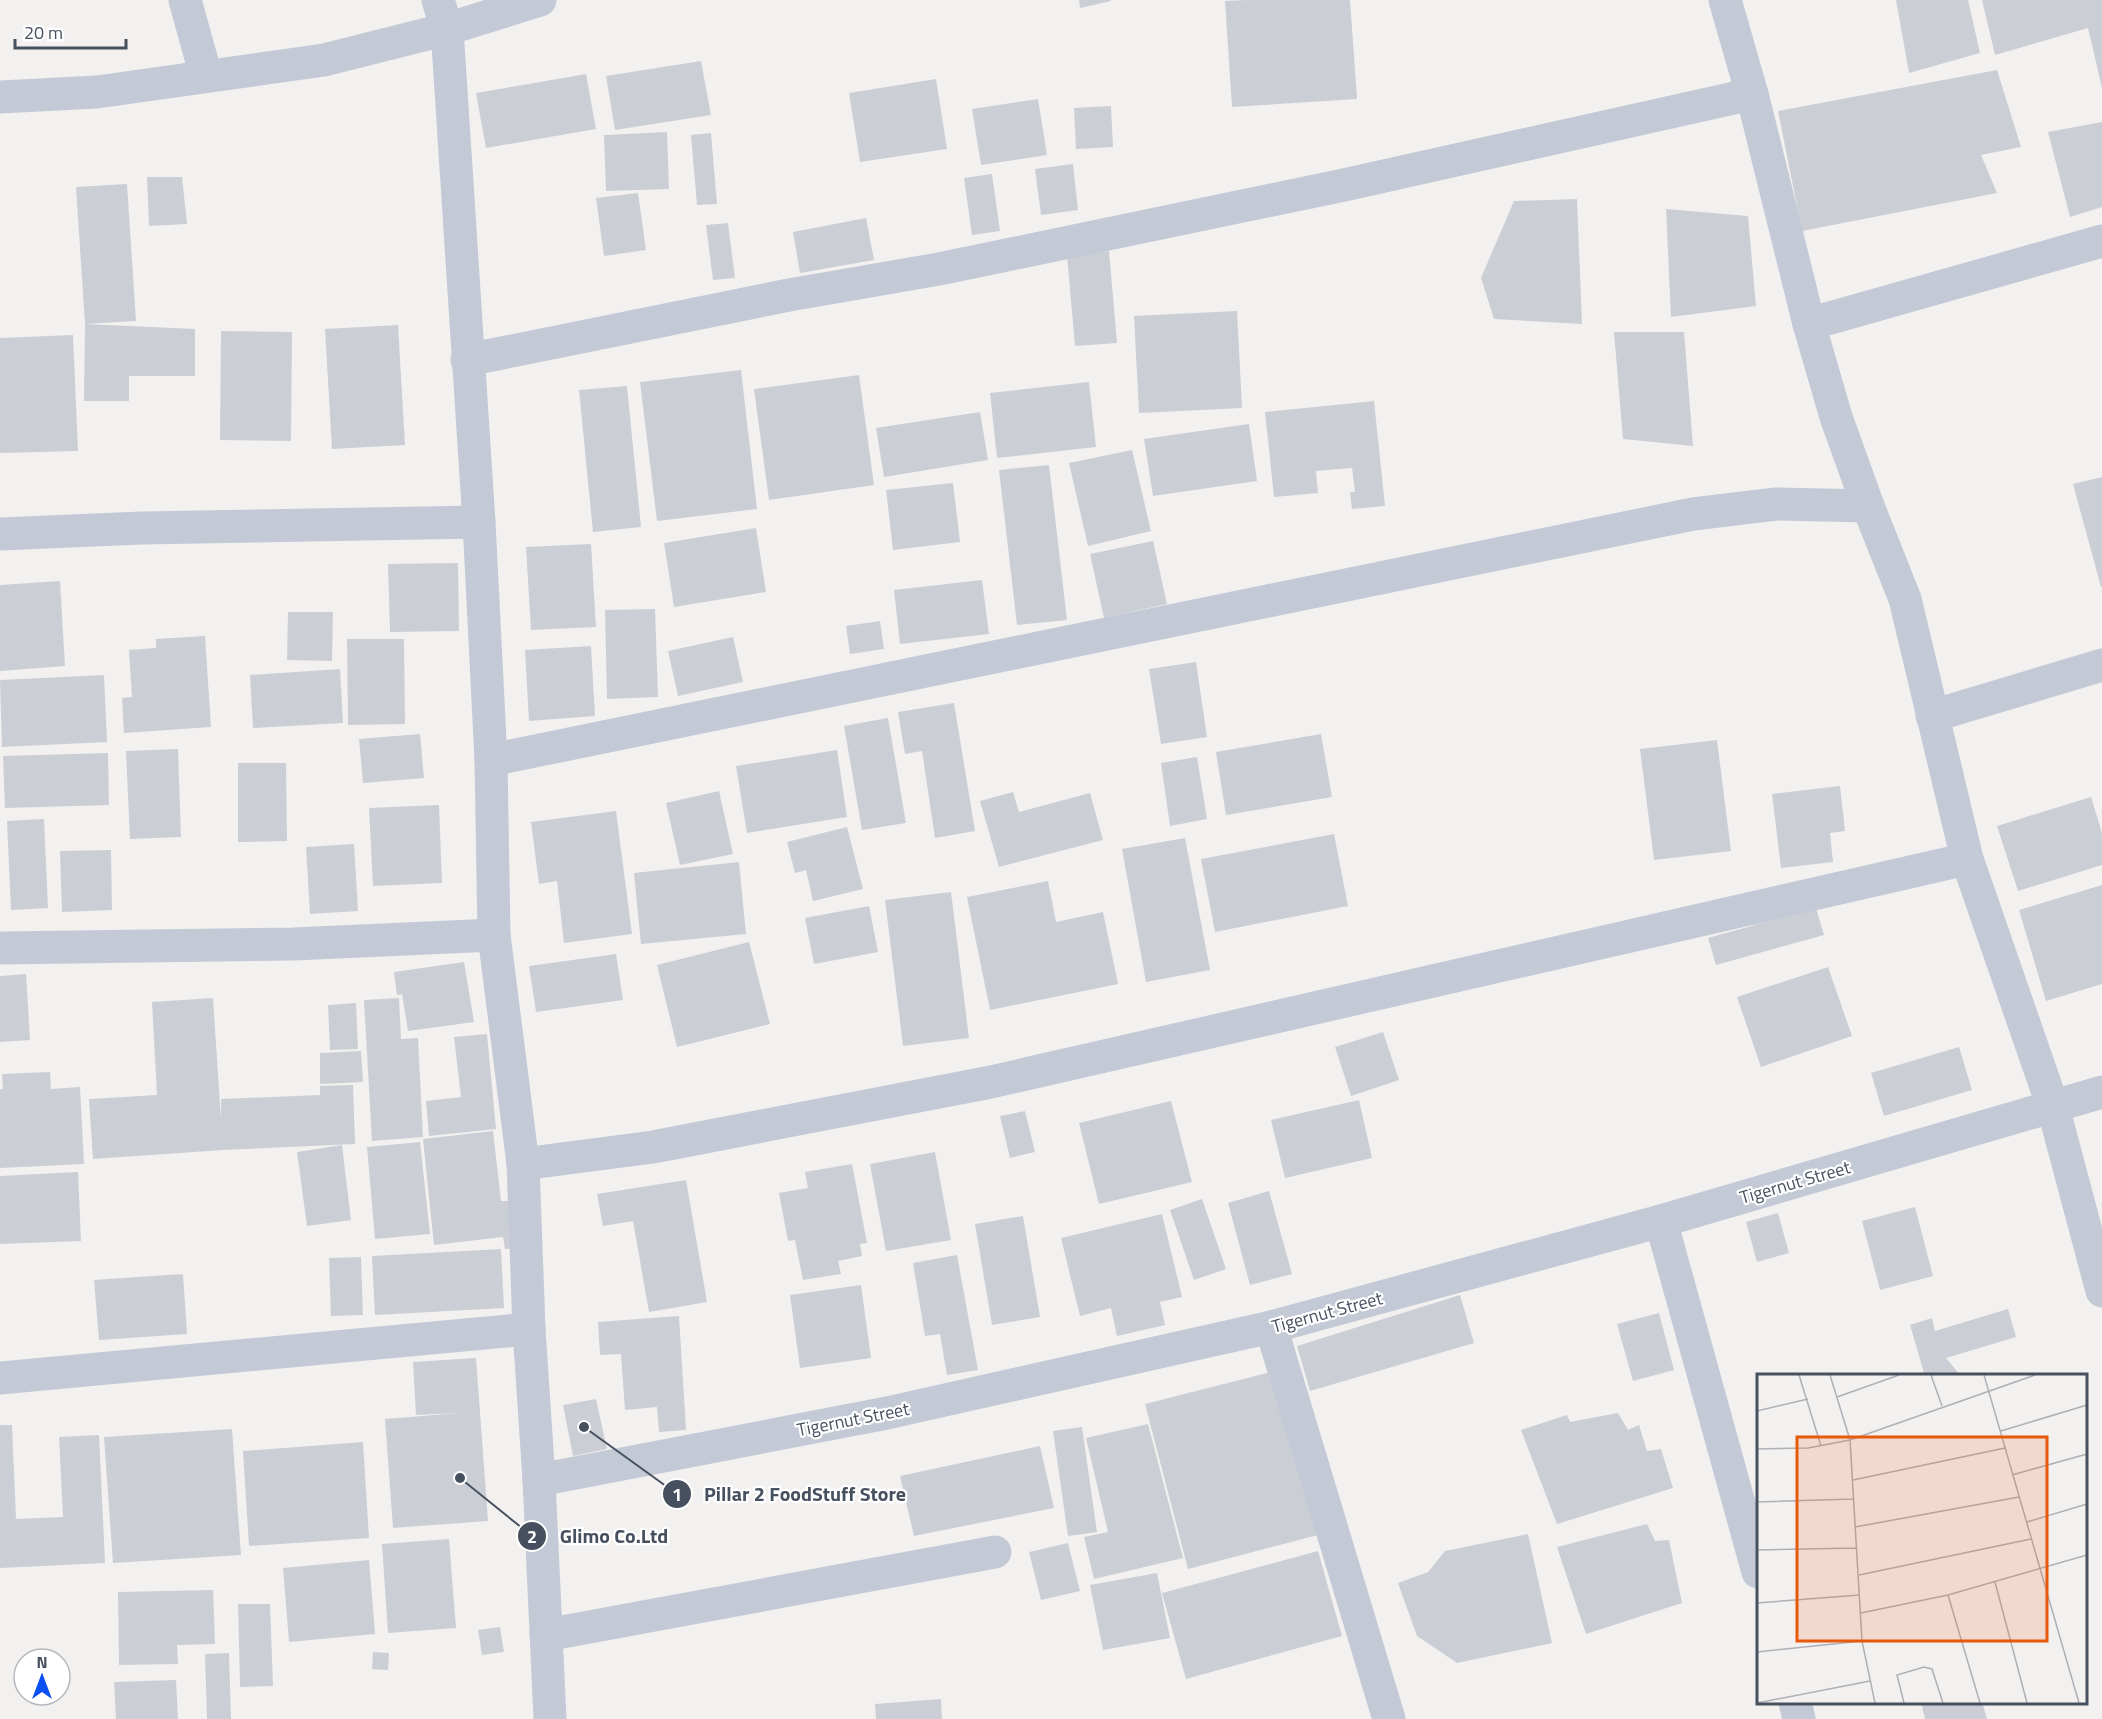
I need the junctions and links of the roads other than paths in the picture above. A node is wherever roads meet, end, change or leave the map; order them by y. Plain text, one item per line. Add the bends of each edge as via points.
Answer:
1 (185, 0) edge
2 (540, 0) edge
3 (1725, 0) edge
4 (442, 14) edge
5 (206, 76) junction
6 (1752, 94) junction
7 (0, 97) edge
8 (2102, 241) edge
9 (1809, 324) junction
10 (468, 360) junction
11 (1868, 506) junction
12 (478, 522) junction
13 (0, 534) edge
14 (2102, 665) edge
15 (1932, 716) junction
16 (491, 760) junction
17 (1967, 859) junction
18 (495, 935) junction
19 (0, 948) edge
20 (2102, 1092) edge
21 (2053, 1107) junction
22 (523, 1164) junction
23 (1661, 1221) junction
24 (2102, 1292) edge
25 (1271, 1327) junction
26 (529, 1329) junction
27 (0, 1378) edge
28 (539, 1480) junction
29 (995, 1552) dead end
30 (1757, 1568) edge
31 (546, 1635) junction
32 (1795, 1704) edge
33 (543, 1718) edge
34 (1389, 1719) edge
35 (1799, 1719) edge

1 - 5 street
2 - 4 street
3 - 6 street
4 - 5 street via 324,60
4 - 10 street
5 - 7 street via 97,92
6 - 9 street
6 - 10 street via 1344,185 939,269
8 - 9 street
9 - 11 street
10 - 12 street
11 - 15 street via 1905,599
11 - 16 street via 1776,504 1694,514
12 - 13 street
12 - 16 street
14 - 15 street
15 - 17 street
16 - 18 street
17 - 21 street
17 - 22 street via 991,1082 653,1147
18 - 19 street via 294,944
18 - 22 street
20 - 21 street, Tigernut Street
21 - 23 street, Tigernut Street
21 - 24 street
22 - 26 street
23 - 25 street, Tigernut Street
23 - 30 street
25 - 28 street, Tigernut Street via 887,1413
25 - 34 street
26 - 27 street
26 - 28 street
28 - 31 street
29 - 31 street
31 - 33 street
32 - 35 street

